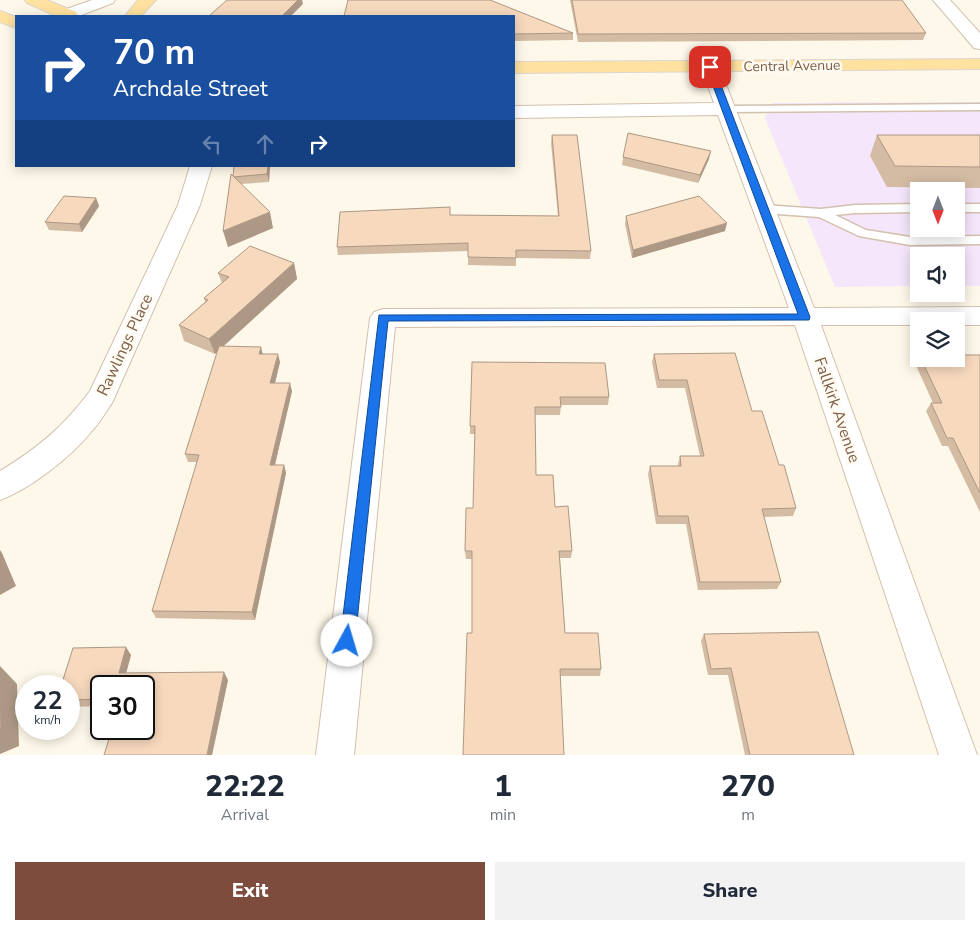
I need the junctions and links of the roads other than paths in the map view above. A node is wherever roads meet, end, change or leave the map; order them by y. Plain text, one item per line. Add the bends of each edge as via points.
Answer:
1 (32, 0) edge
2 (107, 0) edge
3 (148, 0) edge
4 (941, 0) edge
5 (65, 15) edge
6 (70, 15) edge
7 (134, 15) edge
8 (0, 16) edge
9 (15, 24) edge
10 (980, 44) edge
11 (980, 64) edge
12 (710, 67) junction
13 (515, 68) edge
14 (697, 86) dead end
15 (725, 93) junction
16 (980, 107) edge
17 (515, 112) edge
18 (201, 167) edge
19 (764, 208) junction
20 (910, 208) edge
21 (965, 208) edge
22 (980, 208) edge
23 (821, 213) junction
24 (980, 240) edge
25 (980, 316) edge
26 (805, 317) junction
27 (0, 487) edge
28 (334, 755) edge
29 (958, 755) edge

1 - 5 main road
2 - 6 street
3 - 7 main road
4 - 10 street
8 - 9 main road
11 - 12 main road, Central Avenue
12 - 13 main road, Central Avenue
12 - 15 street, Fallkirk Avenue
14 - 15 main road
15 - 16 lane
15 - 17 street
15 - 19 street, Fallkirk Avenue
18 - 27 street, Rawlings Place via 189,205 102,396 81,425 40,462
19 - 23 lane
19 - 26 street, Fallkirk Avenue
20 - 23 lane via 855,208
21 - 22 lane
23 - 24 lane via 862,232 910,241
25 - 26 street
26 - 28 street via 383,318
26 - 29 street, Fallkirk Avenue

